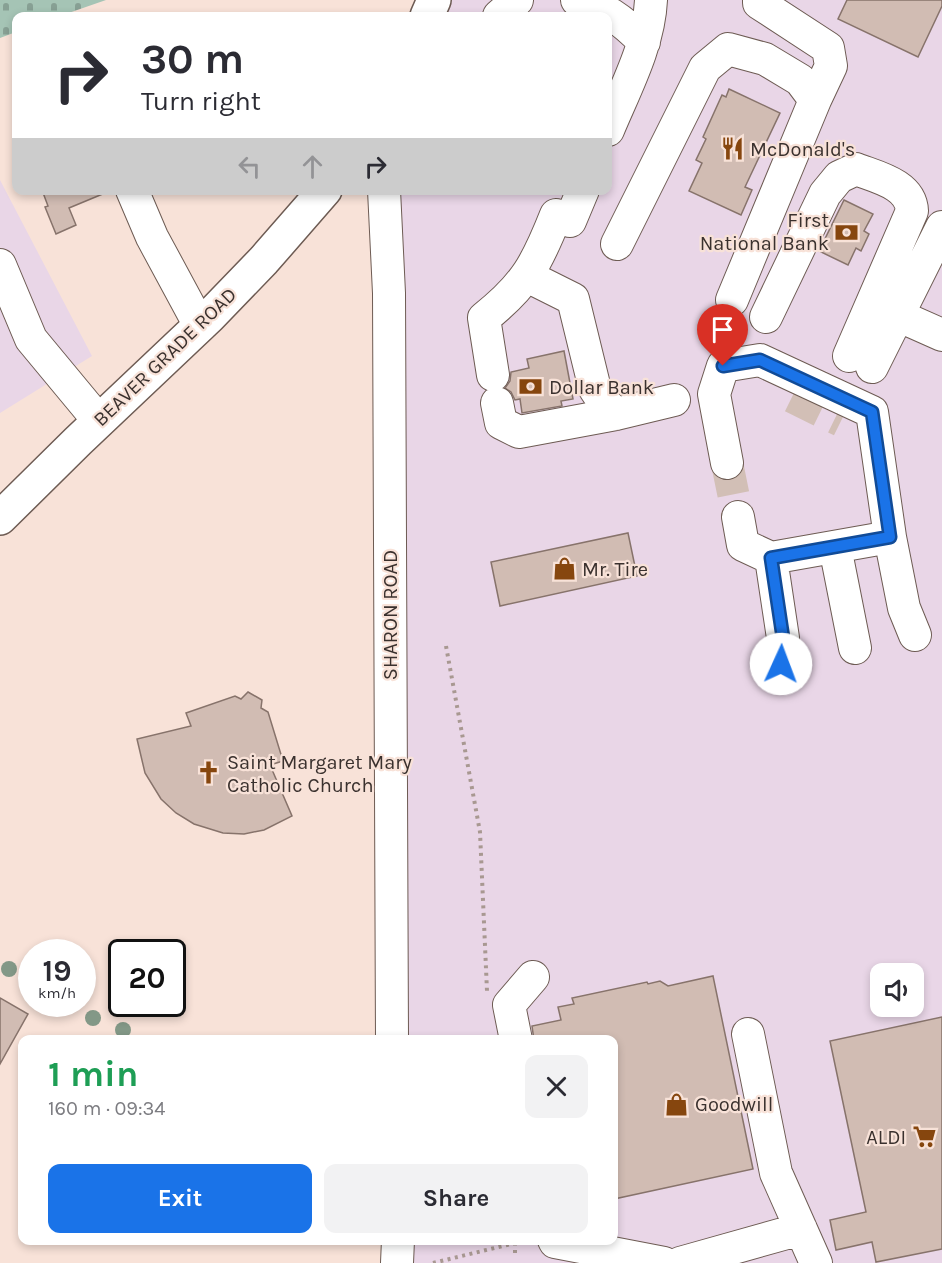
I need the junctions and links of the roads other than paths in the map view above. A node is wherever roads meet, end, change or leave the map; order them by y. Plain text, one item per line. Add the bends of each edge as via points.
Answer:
1 (517, 0) edge
2 (577, 0) edge
3 (651, 0) edge
4 (759, 0) edge
5 (503, 12) edge
6 (608, 12) edge
7 (612, 14) edge
8 (644, 42) junction
9 (815, 100) junction
10 (612, 120) edge
11 (134, 195) edge
12 (321, 195) edge
13 (384, 195) edge
14 (579, 195) edge
15 (942, 227) edge
16 (618, 244) dead end
17 (0, 265) edge
18 (527, 276) junction
19 (732, 300) dead end
20 (897, 315) junction
21 (766, 317) dead end
22 (200, 326) junction
23 (942, 335) edge
24 (723, 366) junction
25 (792, 398) tunnel mouth
26 (674, 400) dead end
27 (616, 414) junction
28 (99, 421) junction
29 (841, 421) tunnel mouth
30 (876, 438) junction
31 (727, 463) tunnel mouth
32 (738, 517) tunnel mouth
33 (0, 518) edge
34 (890, 537) junction
35 (835, 547) junction
36 (771, 558) junction
37 (915, 635) dead end
38 (855, 648) dead end
39 (781, 664) dead end
40 (533, 977) dead end
41 (748, 1034) dead end
42 (392, 1035) edge
43 (515, 1035) edge
44 (801, 1229) junction
45 (398, 1245) edge
46 (571, 1245) edge
47 (397, 1263) edge
48 (664, 1263) edge
49 (680, 1263) edge
50 (816, 1263) edge

1 - 5 street
2 - 6 street
3 - 8 street
4 - 9 street via 828,48 831,66
7 - 8 street
8 - 10 street
9 - 16 street via 791,74 765,59 728,49 705,68
9 - 19 street
11 - 22 street
12 - 22 main road, BEAVER GRADE ROAD
13 - 42 street, SHARON ROAD via 389,293
14 - 18 street
15 - 20 street
17 - 28 street via 31,339
18 - 27 street via 573,299 595,388
18 - 27 street via 507,301 484,318 501,423 519,432
20 - 21 street via 860,361 912,203 893,184 856,169 839,177 825,194
20 - 23 street
22 - 28 main road, BEAVER GRADE ROAD
24 - 25 street
24 - 30 street via 760,360 872,412
24 - 31 street via 714,394
26 - 27 street
28 - 33 main road, BEAVER GRADE ROAD
29 - 30 street
30 - 34 street
32 - 36 street via 743,544
34 - 35 street
34 - 37 street via 904,608
35 - 36 street
35 - 38 street
36 - 39 street via 783,638
40 - 43 street via 509,1005
41 - 44 street via 776,1173
44 - 49 street
44 - 50 street
45 - 47 street
46 - 48 street

